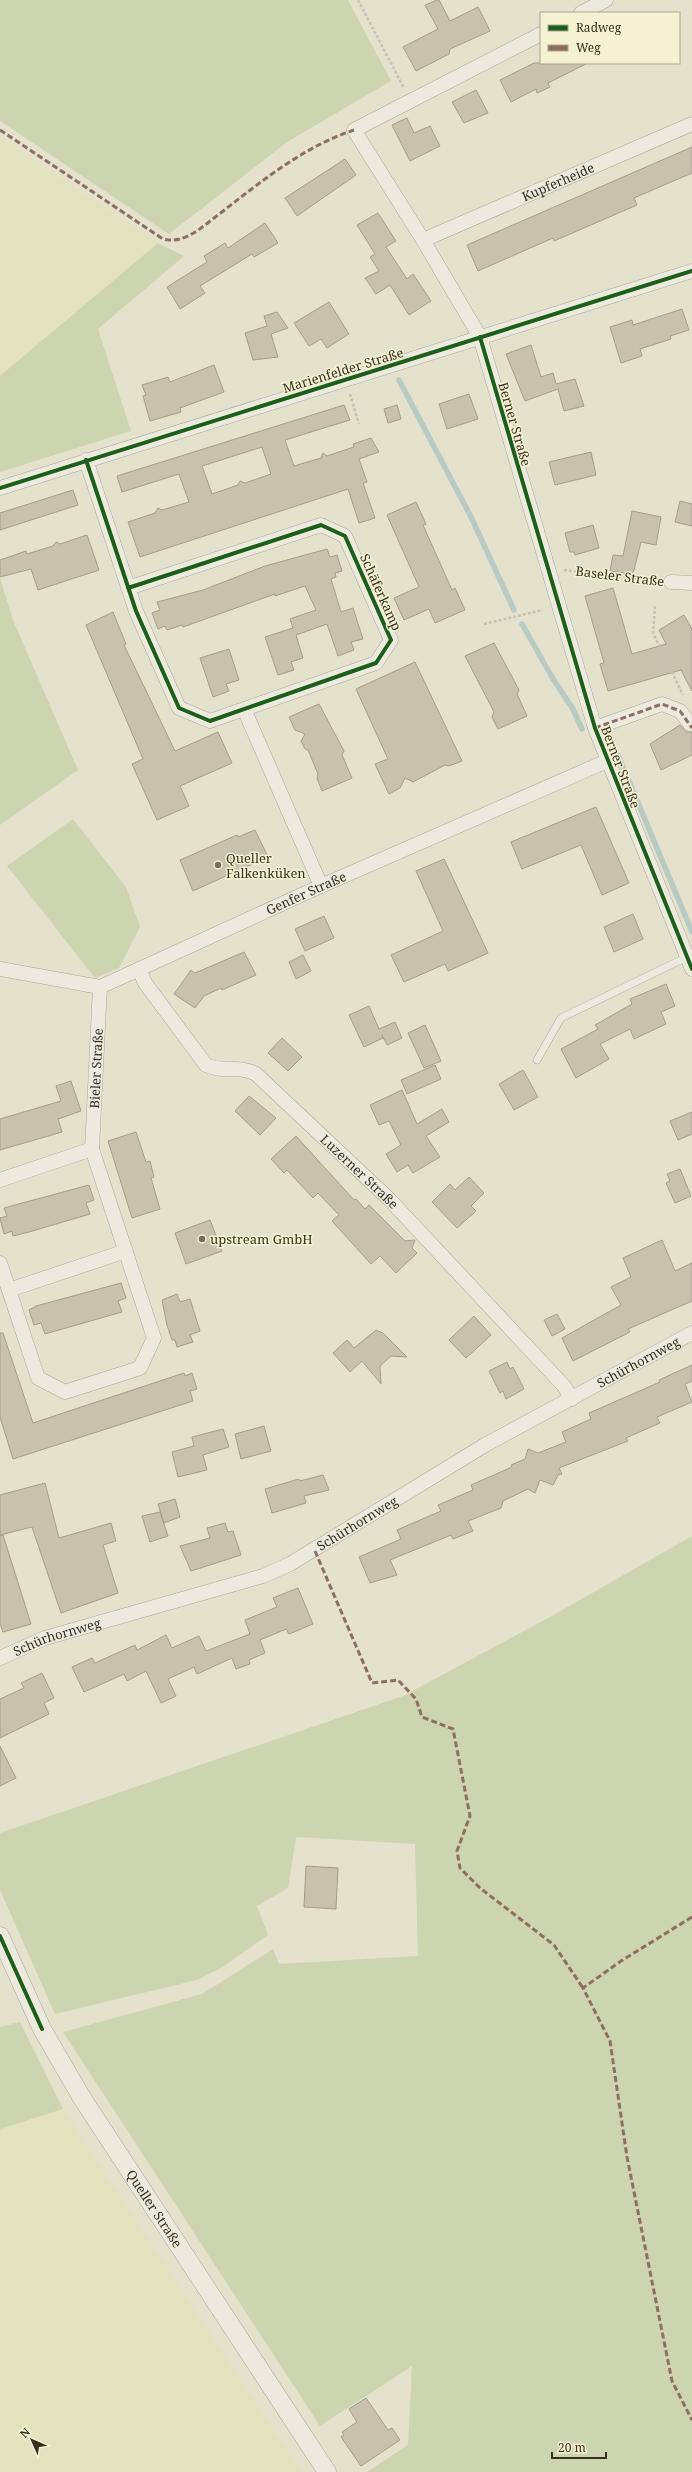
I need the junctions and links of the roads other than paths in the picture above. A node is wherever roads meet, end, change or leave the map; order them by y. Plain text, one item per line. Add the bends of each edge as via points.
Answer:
1 (606, 0) edge
2 (583, 12) edge
3 (540, 35) edge
4 (692, 124) edge
5 (423, 240) junction
6 (692, 271) edge
7 (480, 338) junction
8 (86, 460) junction
9 (0, 488) edge
10 (671, 582) road end
11 (692, 584) edge
12 (128, 588) junction
13 (244, 709) junction
14 (690, 724) dead end
15 (595, 728) junction
16 (607, 761) junction
17 (321, 886) junction
18 (690, 963) edge
19 (0, 969) edge
20 (139, 969) junction
21 (100, 987) junction
22 (537, 1060) dead end
23 (92, 1149) junction
24 (0, 1180) edge
25 (126, 1252) junction
26 (0, 1263) edge
27 (9, 1290) junction
28 (692, 1333) edge
29 (572, 1399) junction
30 (0, 1658) edge
31 (0, 1936) edge
32 (327, 2472) edge

1 - 2 street
3 - 5 street, Berner Straße via 354,130
4 - 5 street, Kupferheide
5 - 7 street, Berner Straße
6 - 7 street, Marienfelder Straße
7 - 8 street, Marienfelder Straße
7 - 15 street, Berner Straße
8 - 9 street, Marienfelder Straße
8 - 12 street, Schäferkamp
10 - 11 street, Baseler Straße
12 - 13 street, Schäferkamp via 179,708 210,721
12 - 13 street, Schäferkamp via 321,525 345,536 391,640 376,664
13 - 17 street
14 - 15 street via 680,711 662,704
15 - 16 street, Berner Straße
16 - 17 street, Genfer Straße
16 - 18 street, Berner Straße
17 - 20 street, Genfer Straße
18 - 22 lane via 561,1018
19 - 21 street
20 - 21 street, Genfer Straße
20 - 29 street, Luzerner Straße via 145,983 206,1065 213,1069 249,1070 256,1074 390,1200 564,1386
21 - 23 street, Bieler Straße
23 - 24 street
23 - 25 street, Bieler Straße
25 - 27 street
25 - 27 street, Bieler Straße via 154,1338 140,1368 125,1373 65,1392 38,1378
26 - 27 street, Bieler Straße
28 - 29 street, Schürhornweg
29 - 30 street, Schürhornweg via 485,1445 290,1564 263,1576 45,1638
31 - 32 street, Queller Straße via 42,2029 78,2092

